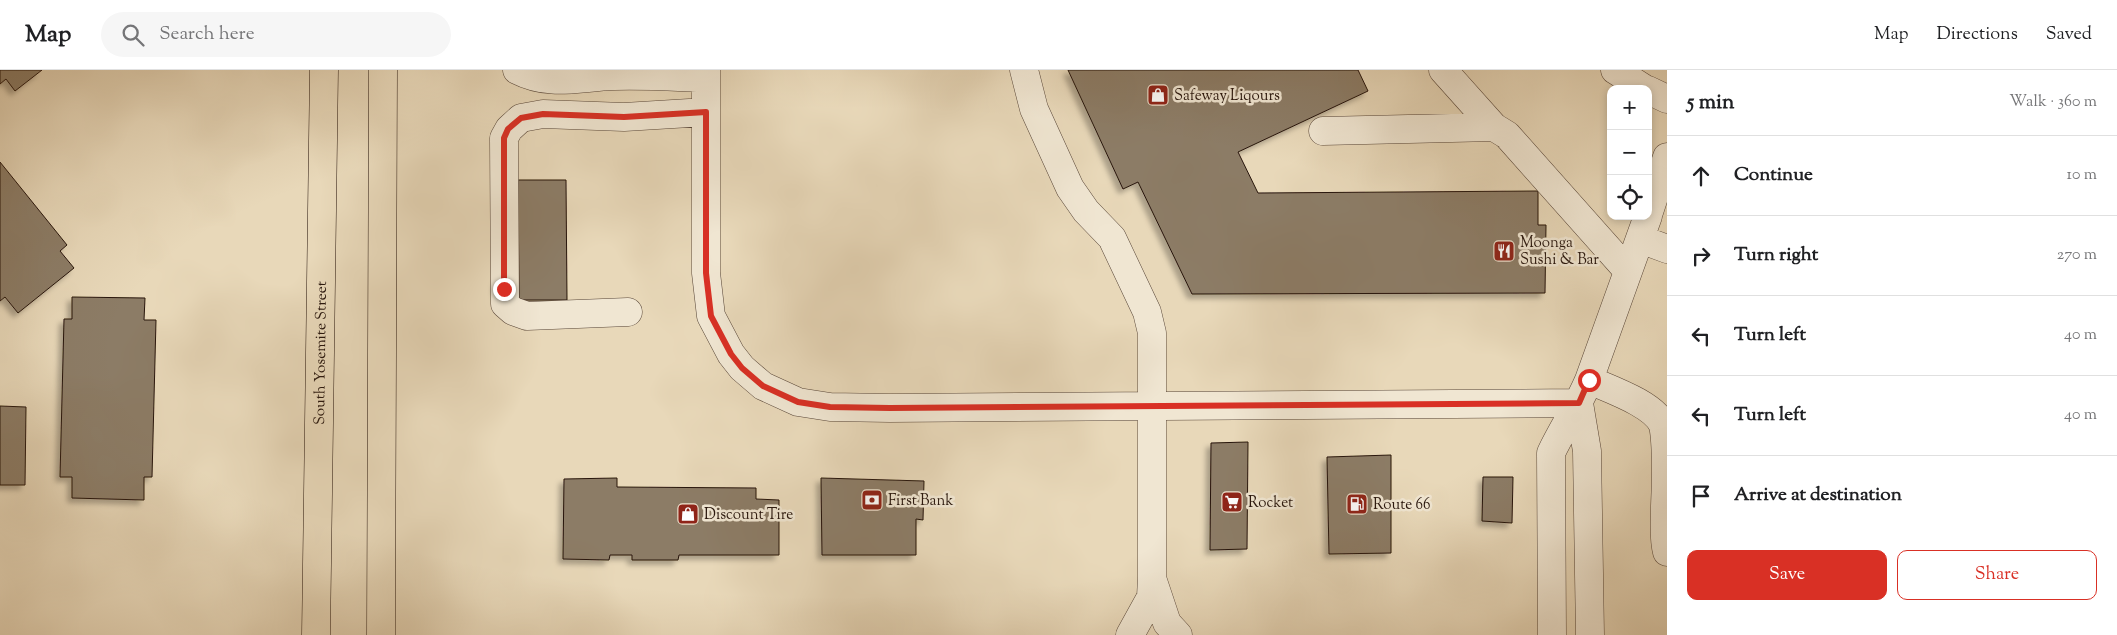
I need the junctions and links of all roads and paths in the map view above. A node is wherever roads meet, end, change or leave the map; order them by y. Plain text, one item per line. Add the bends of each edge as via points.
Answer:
1 (324, 70) edge
2 (383, 70) edge
3 (517, 70) edge
4 (1024, 70) edge
5 (1443, 70) edge
6 (1615, 70) edge
7 (706, 74) edge
8 (1639, 85) edge
9 (1652, 92) edge
10 (1667, 99) edge
11 (706, 112) junction
12 (1494, 127) junction
13 (1323, 131) dead end
14 (1667, 157) edge
15 (1645, 223) edge
16 (1667, 249) edge
17 (1628, 271) junction
18 (628, 312) dead end
19 (1584, 392) junction
20 (1154, 407) junction
21 (1666, 548) edge
22 (1152, 578) junction
23 (316, 635) edge
24 (381, 635) edge
25 (1130, 635) edge
26 (1178, 635) edge
27 (1552, 635) edge
28 (1590, 635) edge

1 - 23 main road, South Yosemite Street
2 - 24 main road
3 - 7 street via 545,80
4 - 20 street via 1034,109 1070,188 1086,211 1112,238 1147,312 1152,333
5 - 12 street
6 - 8 street
7 - 11 street
9 - 10 street
11 - 18 street via 624,117 543,114 521,118 508,129 504,138 505,304 527,316
11 - 20 street via 706,273 711,316 731,354 763,386 798,402 830,407
12 - 13 street
12 - 17 street via 1507,135
14 - 15 street
15 - 16 street
15 - 17 street
17 - 19 street
19 - 20 street
19 - 21 street via 1635,400 1663,425 1666,445
19 - 27 street via 1551,453
19 - 28 street
20 - 22 street
22 - 25 street via 1151,597
22 - 26 street via 1167,623

